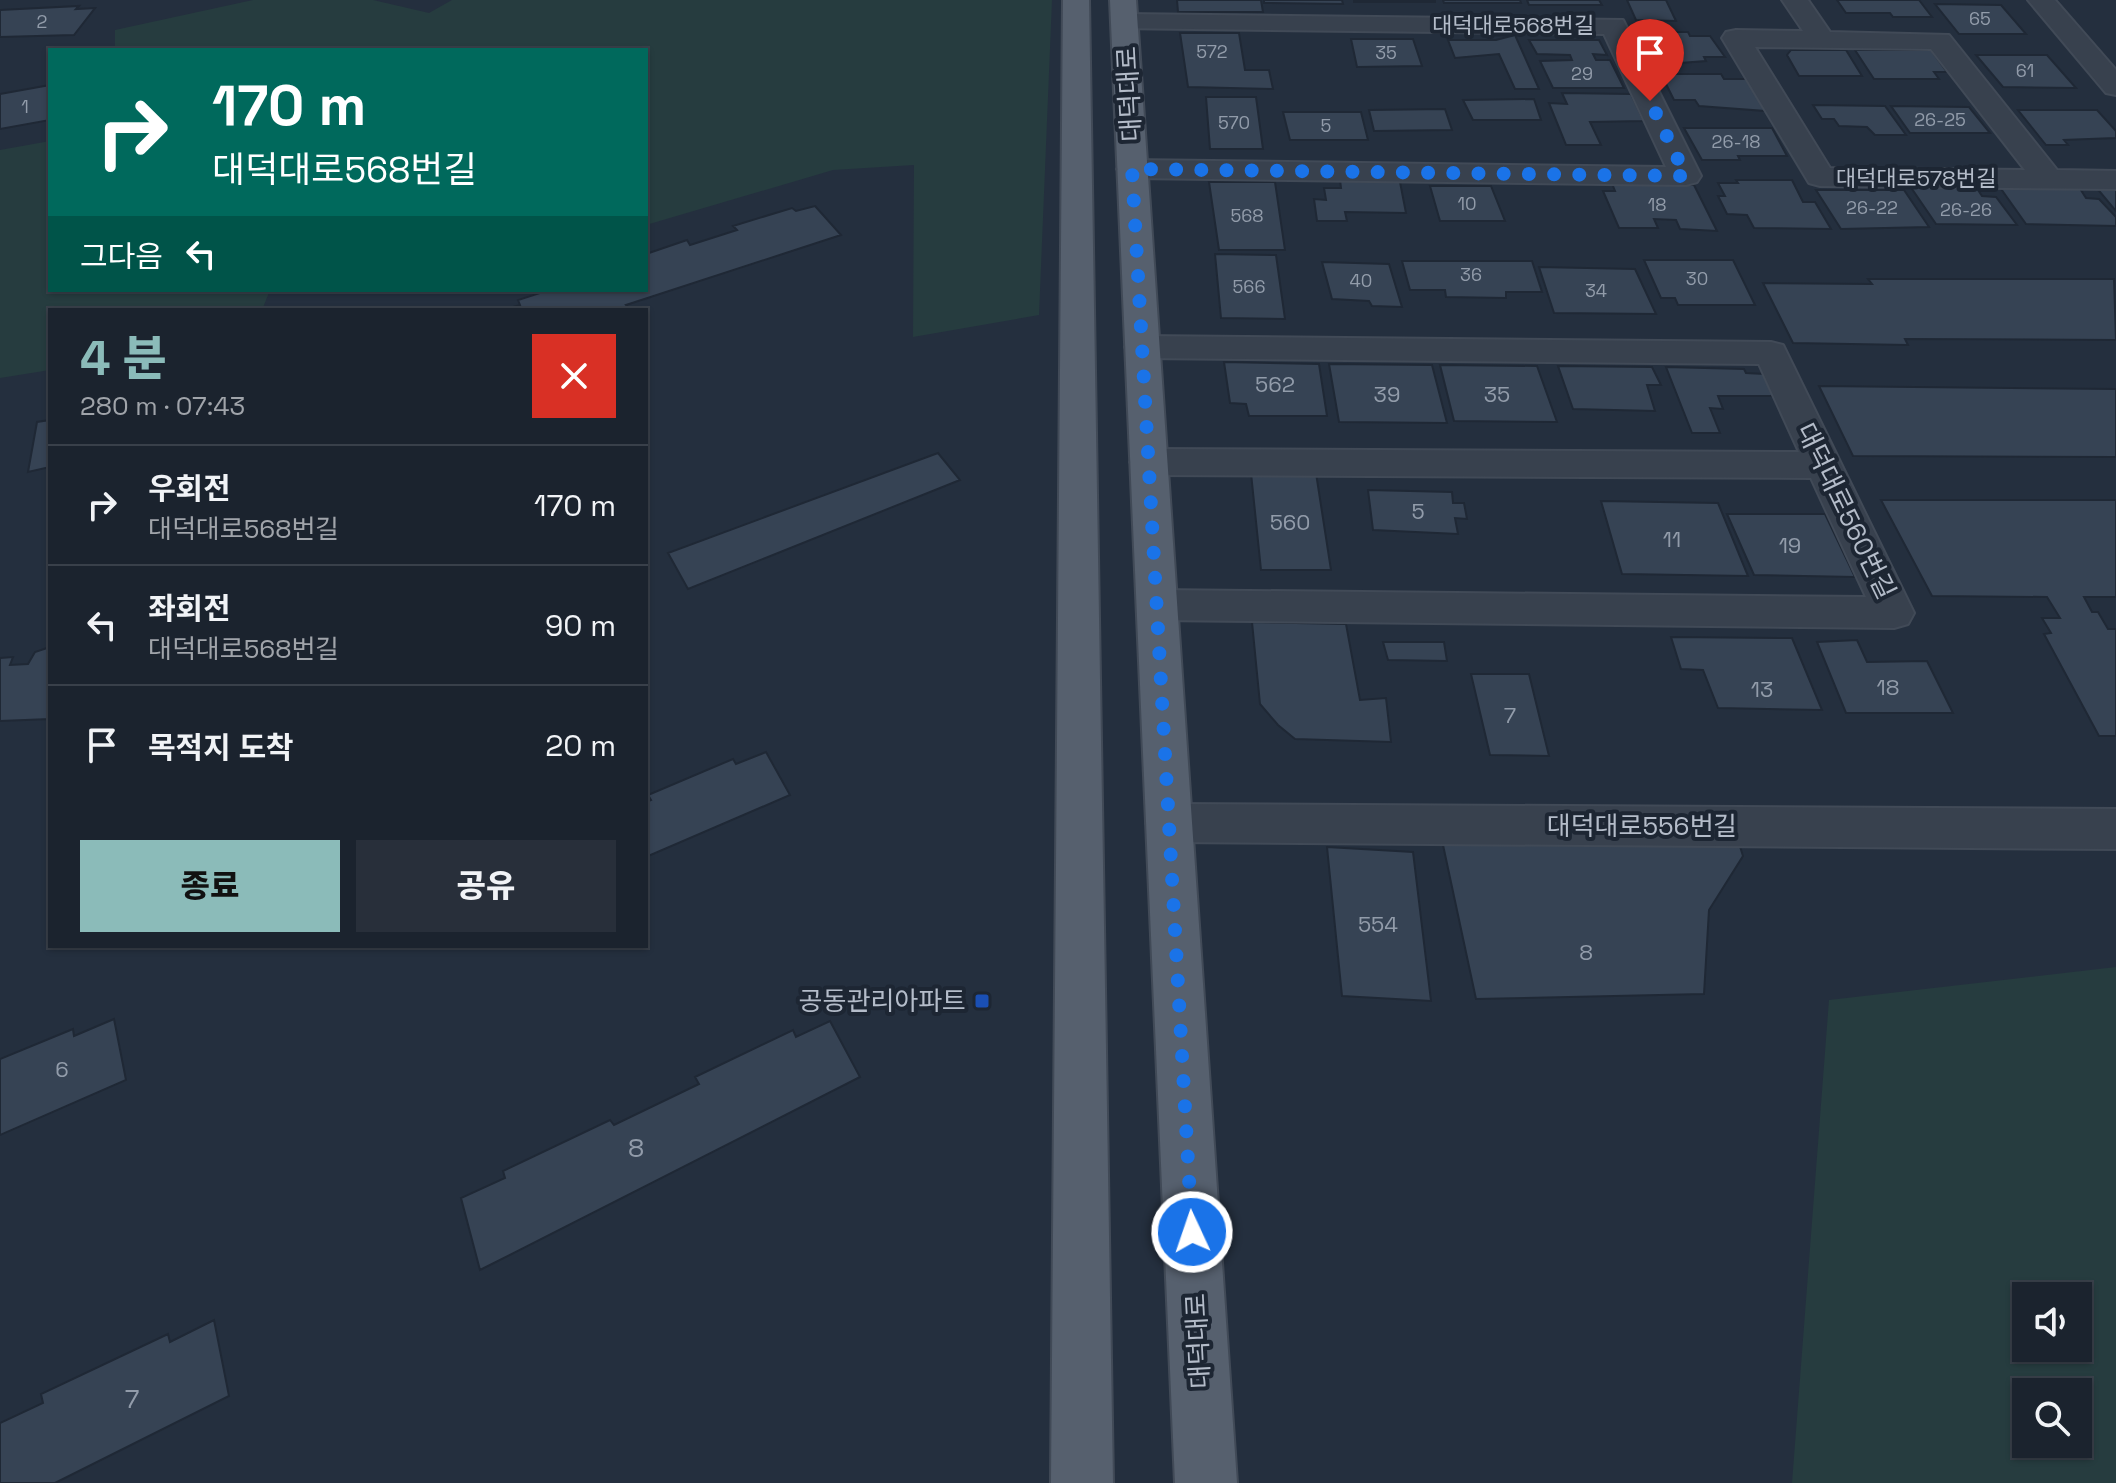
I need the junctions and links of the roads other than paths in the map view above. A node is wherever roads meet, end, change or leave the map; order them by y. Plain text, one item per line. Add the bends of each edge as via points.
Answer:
1 (1076, 0) edge
2 (1795, 0) edge
3 (2041, 0) edge
4 (1124, 11) edge
5 (1822, 40) junction
6 (2116, 87) edge
7 (1132, 169) junction
8 (2048, 179) junction
9 (2116, 180) edge
10 (1142, 347) junction
11 (1149, 462) junction
12 (1823, 465) junction
13 (1157, 605) junction
14 (1169, 823) junction
15 (2116, 829) edge
16 (1082, 1483) edge
17 (1206, 1483) edge

1 - 16 main road, 대덕대로
2 - 5 street
3 - 6 street
4 - 7 main road, 대덕대로
4 - 7 street, 대덕대로568번길 via 1614,26 1686,176
5 - 8 street via 1939,41
5 - 8 street, 대덕대로578번길 via 1736,38 1820,177
7 - 10 main road, 대덕대로
8 - 9 street, 대덕대로578번길
10 - 11 main road, 대덕대로
10 - 12 street, 대덕대로560번길 via 1771,353
11 - 12 street
11 - 13 main road, 대덕대로
12 - 13 street, 대덕대로560번길 via 1894,613
13 - 14 main road, 대덕대로
14 - 15 street, 대덕대로556번길
14 - 17 main road, 대덕대로

